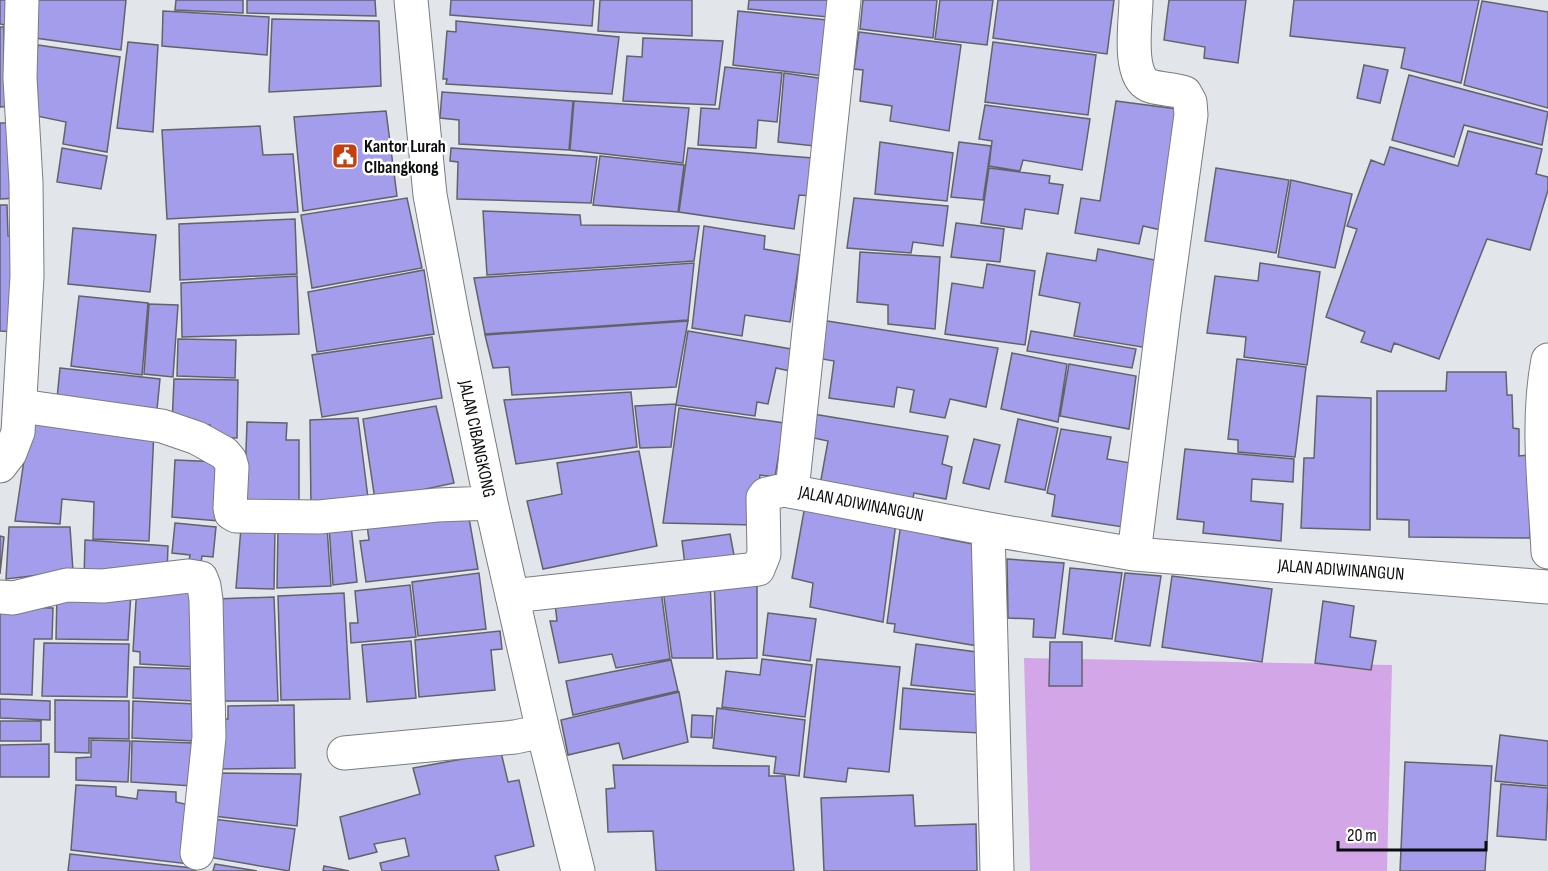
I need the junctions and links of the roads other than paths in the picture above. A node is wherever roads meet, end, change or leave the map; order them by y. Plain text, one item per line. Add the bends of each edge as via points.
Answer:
1 (22, 0) edge
2 (411, 0) edge
3 (844, 0) edge
4 (1136, 0) edge
5 (1548, 360) edge
6 (21, 406) junction
7 (0, 466) edge
8 (792, 491) junction
9 (490, 503) junction
10 (988, 529) junction
11 (1548, 552) edge
12 (1134, 554) junction
13 (1548, 587) edge
14 (512, 596) junction
15 (0, 597) edge
16 (543, 732) junction
17 (344, 753) dead end
18 (197, 853) dead end
19 (578, 871) edge
20 (997, 871) edge

1 - 6 street via 20,78 27,276
2 - 9 street, JALAN CIBANGKONG via 430,195
3 - 8 street
4 - 12 street via 1135,59 1139,75 1147,84 1185,93 1191,115
5 - 11 street via 1542,424
6 - 7 street via 18,432
6 - 9 street via 162,426 197,438 230,460 230,508 236,516 319,518
8 - 10 street, JALAN ADIWINANGUN
8 - 14 street, JALAN ADIWINANGUN via 772,491 763,498 764,554 758,569
9 - 14 street, JALAN CIBANGKONG
10 - 12 street, JALAN ADIWINANGUN
10 - 20 street
12 - 13 street, JALAN ADIWINANGUN
14 - 16 street, JALAN CIBANGKONG
15 - 18 street via 14,598 67,585 201,578 207,619 210,737
16 - 17 street
16 - 19 street, JALAN CIBANGKONG

